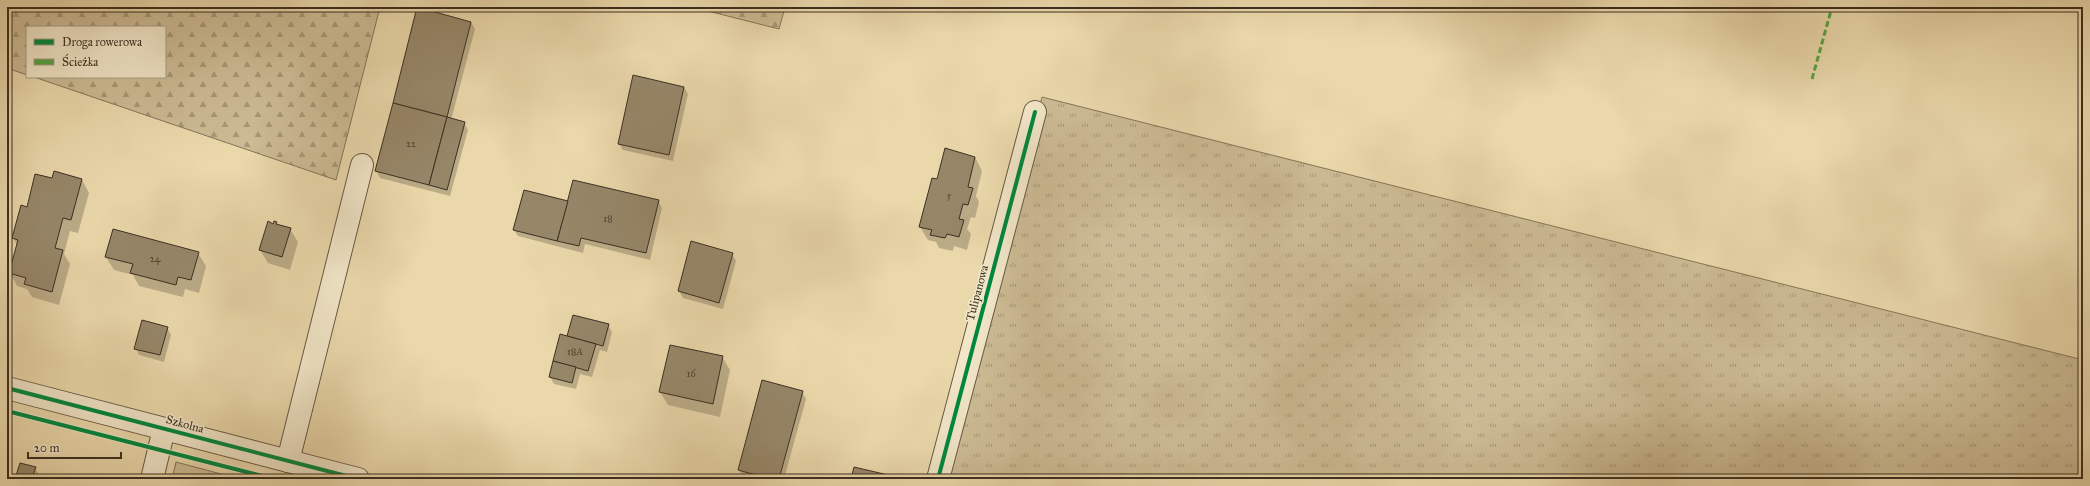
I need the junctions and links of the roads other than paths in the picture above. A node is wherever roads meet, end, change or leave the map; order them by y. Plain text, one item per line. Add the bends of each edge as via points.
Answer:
1 (1036, 112) dead end
2 (362, 165) dead end
3 (7, 388) edge
4 (164, 428) junction
5 (288, 462) junction
6 (152, 479) edge
7 (358, 479) edge
8 (938, 479) edge

1 - 8 street, Tulipanowa
2 - 5 street
3 - 4 street, Szkolna
4 - 5 street, Szkolna
4 - 6 street
5 - 7 street, Szkolna

